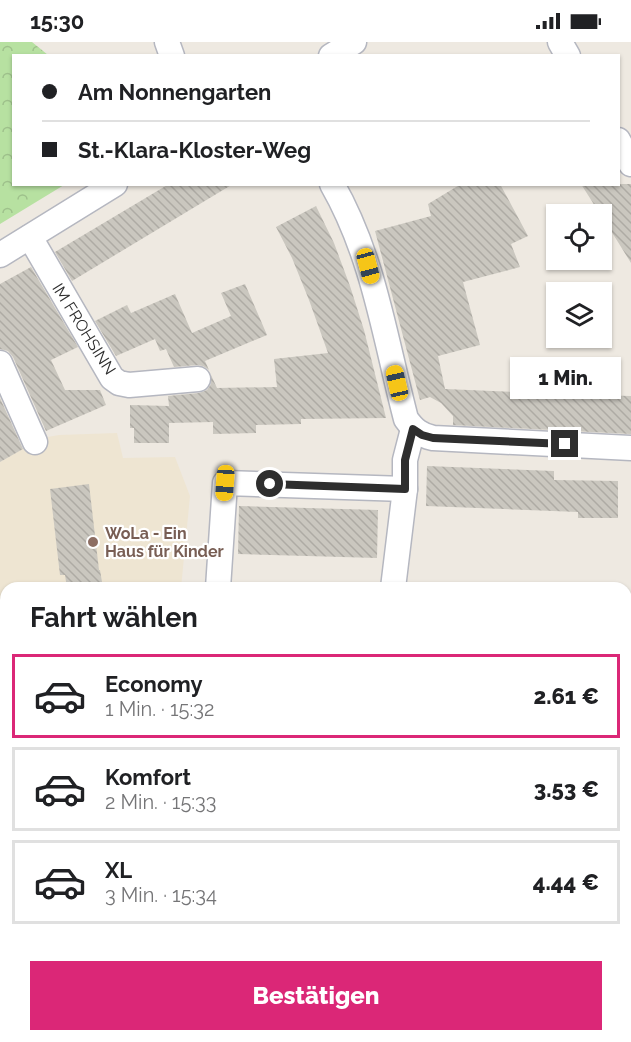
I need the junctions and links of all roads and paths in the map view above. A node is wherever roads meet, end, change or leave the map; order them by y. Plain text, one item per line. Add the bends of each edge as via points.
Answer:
1 (354, 42) edge
2 (334, 54) edge
3 (620, 144) edge
4 (631, 164) edge
5 (112, 186) edge
6 (333, 186) edge
7 (30, 237) junction
8 (0, 255) edge
9 (0, 363) edge
10 (198, 379) dead end
11 (413, 429) junction
12 (34, 442) dead end
13 (631, 448) edge
14 (405, 489) junction
15 (218, 582) edge
16 (394, 582) edge

1 - 2 street
3 - 4 street
5 - 7 street
6 - 11 street via 357,232 404,411
7 - 8 street
7 - 10 street, IM FROHSINN via 112,378 129,385
9 - 12 street
11 - 13 street via 433,438
11 - 14 street via 405,460
14 - 15 street via 225,483
14 - 16 street

